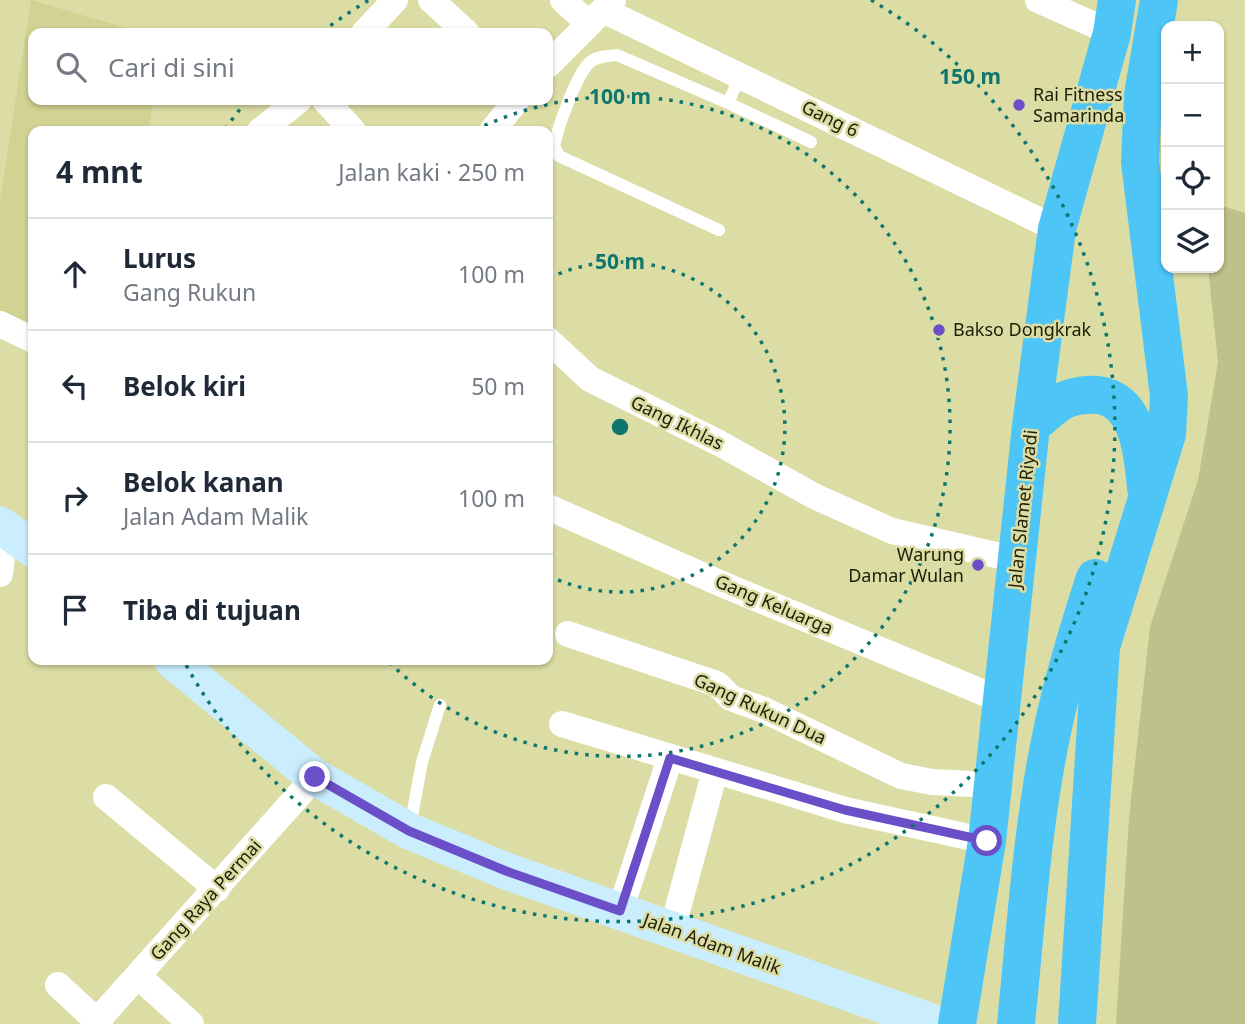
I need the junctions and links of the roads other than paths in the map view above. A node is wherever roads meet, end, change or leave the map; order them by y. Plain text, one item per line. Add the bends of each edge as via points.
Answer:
1 (395, 0) edge
2 (431, 0) edge
3 (563, 0) edge
4 (1038, 0) edge
5 (1159, 0) edge
6 (601, 11) edge
7 (1115, 17) edge
8 (369, 28) edge
9 (462, 28) edge
10 (553, 60) edge
11 (740, 76) junction
12 (728, 103) junction
13 (293, 105) edge
14 (330, 105) edge
15 (513, 105) edge
16 (266, 126) edge
17 (348, 126) edge
18 (496, 126) edge
19 (811, 142) dead end
20 (1057, 229) junction
21 (719, 230) dead end
22 (0, 324) edge
23 (28, 338) edge
24 (553, 345) edge
25 (1031, 426) junction
26 (1147, 497) junction
27 (553, 509) edge
28 (13, 534) edge
29 (1017, 560) junction
30 (0, 574) edge
31 (568, 634) dead end
32 (178, 665) edge
33 (1001, 699) junction
34 (440, 705) dead end
35 (562, 724) dead end
36 (670, 758) junction
37 (715, 771) junction
38 (315, 777) junction
39 (993, 785) junction
40 (106, 797) dead end
41 (409, 831) junction
42 (987, 841) junction
43 (217, 889) junction
44 (620, 911) junction
45 (672, 930) junction
46 (138, 976) junction
47 (58, 985) dead end
48 (98, 1023) edge
49 (191, 1024) edge
50 (937, 1024) edge
51 (957, 1024) edge
52 (1016, 1024) edge
53 (1077, 1024) edge

1 - 8 street
2 - 9 street
3 - 6 street, Gang 6
4 - 7 street
5 - 26 highway via 1143,95 1140,162 1169,396 1167,434
6 - 10 street
6 - 11 street, Gang 6
7 - 20 highway, Jalan Slamet Riyadi
11 - 12 lane
11 - 20 street, Gang 6
12 - 19 lane
12 - 21 lane via 617,55 602,56 590,62 582,74 554,146 559,156
13 - 16 street
14 - 17 street
15 - 18 street
20 - 25 highway, Jalan Slamet Riyadi
22 - 23 street
24 - 29 street, Gang Ikhlas via 590,379 814,496 892,531
25 - 26 highway via 1063,400 1089,394 1106,396 1121,405 1136,432
25 - 29 highway, Jalan Slamet Riyadi
26 - 52 highway via 1099,567 1072,647 1052,729
26 - 53 highway via 1101,647
27 - 33 street, Gang Keluarga
28 - 30 street
29 - 33 highway, Jalan Slamet Riyadi
31 - 39 street, Gang Rukun Dua via 717,684 731,698 901,776
32 - 38 street, Jalan Adam Malik
33 - 39 highway, Jalan Slamet Riyadi
34 - 41 lane via 422,762
35 - 36 street
36 - 37 street
36 - 44 street
37 - 42 street via 845,810
37 - 45 street
38 - 41 street, Jalan Adam Malik
38 - 43 street, Gang Raya Permai
39 - 42 highway, Jalan Slamet Riyadi
40 - 43 street
41 - 44 street, Jalan Adam Malik
42 - 51 highway, Jalan Slamet Riyadi
43 - 46 street, Gang Raya Permai
44 - 45 street, Jalan Adam Malik
45 - 50 street, Jalan Adam Malik
46 - 48 street, Gang Raya Permai
46 - 49 street
47 - 48 street

